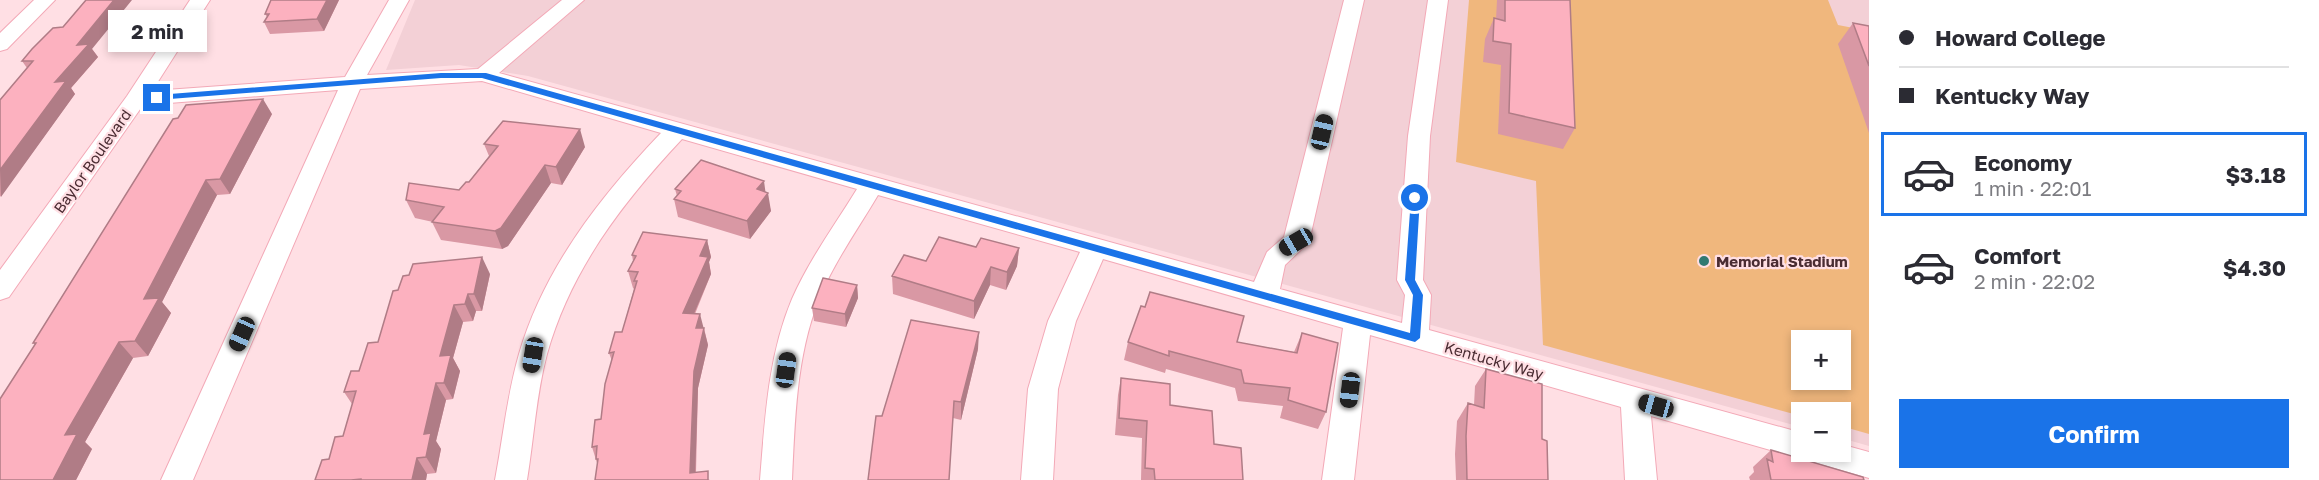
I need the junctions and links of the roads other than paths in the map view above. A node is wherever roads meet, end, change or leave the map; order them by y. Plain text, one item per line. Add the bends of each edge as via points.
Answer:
1 (45, 0) edge
2 (200, 0) edge
3 (399, 0) edge
4 (574, 0) edge
5 (1354, 0) edge
6 (1438, 0) edge
7 (0, 45) edge
8 (483, 75) junction
9 (352, 82) junction
10 (136, 99) junction
11 (677, 130) junction
12 (872, 185) junction
13 (1095, 248) junction
14 (0, 290) edge
15 (1265, 296) junction
16 (1358, 322) junction
17 (1415, 338) junction
18 (1635, 400) junction
19 (1791, 443) edge
20 (1851, 460) edge
21 (1869, 465) edge
22 (177, 480) edge
23 (511, 480) edge
24 (776, 480) edge
25 (1037, 480) edge
26 (1338, 480) edge
27 (1641, 480) edge

1 - 7 street
2 - 10 street, Baylor Boulevard
3 - 9 street
4 - 8 street
5 - 15 street via 1296,242 1283,249 1270,264
6 - 17 street via 1419,136 1410,280 1418,295
8 - 9 street, Kentucky Way
8 - 11 street, Kentucky Way
9 - 10 street, Kentucky Way
9 - 22 street
10 - 14 street, Baylor Boulevard
11 - 12 street, Kentucky Way
11 - 23 street via 590,233 548,310 533,355
12 - 13 street, Kentucky Way
12 - 24 street via 805,299 789,349
13 - 15 street, Kentucky Way
13 - 25 street via 1062,321 1043,389
15 - 16 street, Kentucky Way
16 - 17 street, Kentucky Way
16 - 26 street
17 - 18 street, Kentucky Way
18 - 19 street, Kentucky Way
18 - 27 street
20 - 21 street

